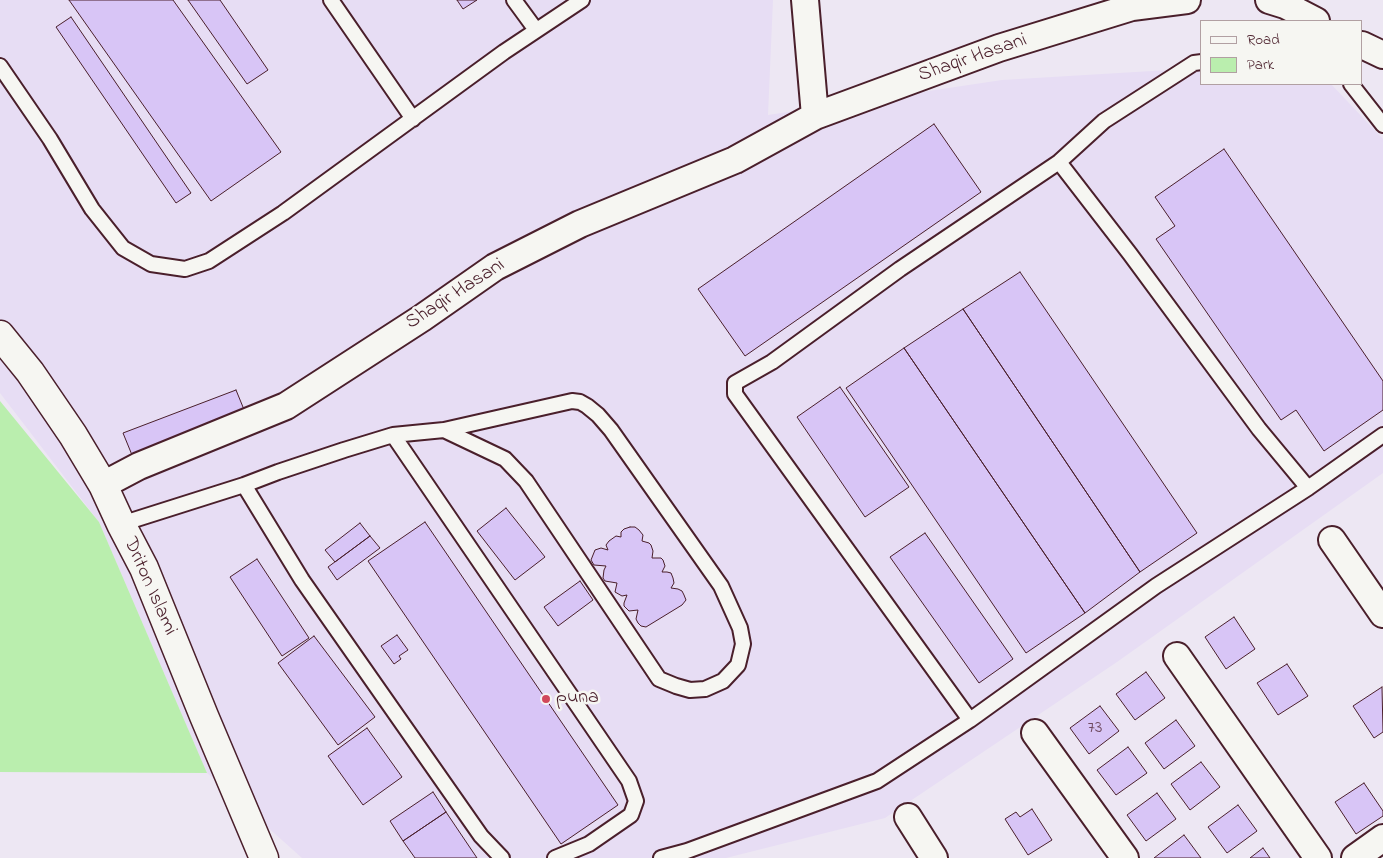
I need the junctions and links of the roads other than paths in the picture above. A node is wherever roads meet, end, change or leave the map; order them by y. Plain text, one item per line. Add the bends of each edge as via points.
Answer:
1 (331, 0) edge
2 (514, 0) edge
3 (582, 0) edge
4 (805, 0) edge
5 (1187, 0) edge
6 (1269, 0) edge
7 (1131, 4) edge
8 (1314, 20) edge
9 (536, 30) junction
10 (1363, 46) edge
11 (1383, 56) edge
12 (1200, 62) edge
13 (0, 66) edge
14 (1352, 85) edge
15 (815, 116) junction
16 (413, 119) junction
17 (1383, 125) edge
18 (1059, 162) junction
19 (0, 335) edge
20 (444, 430) junction
21 (393, 435) junction
22 (1383, 435) edge
23 (103, 485) junction
24 (244, 485) junction
25 (1308, 488) junction
26 (121, 524) junction
27 (1332, 540) dead end
28 (1383, 614) edge
29 (1177, 656) dead end
30 (970, 720) junction
31 (1034, 733) dead end
32 (908, 817) dead end
33 (1383, 838) edge
34 (264, 858) edge
35 (502, 858) edge
36 (556, 858) edge
37 (661, 858) edge
38 (934, 858) edge
39 (1125, 858) edge
40 (1318, 858) edge
41 (1354, 858) edge

1 - 16 lane
2 - 9 lane
3 - 9 lane
4 - 15 street
5 - 7 street, Shaqir Hasani
6 - 8 street
7 - 15 street, Shaqir Hasani via 999,48
9 - 16 lane
10 - 11 street
12 - 18 lane via 1104,121
13 - 16 lane via 50,139 92,209 123,248 150,264 185,269 209,261 283,213
14 - 17 lane
15 - 23 street, Shaqir Hasani via 735,160 580,224 495,267 286,406 139,466
18 - 25 lane via 1259,429
18 - 30 lane via 900,269 772,362 735,383 735,394
19 - 23 street, Driton Islami via 30,372
20 - 20 lane via 505,459 526,481 660,679 690,690 705,689 723,681 738,665 742,644 740,628 721,586 611,430 587,406 572,402
20 - 21 lane
21 - 24 lane
21 - 36 lane via 629,781 636,801 631,815 589,844
22 - 25 lane
23 - 26 street, Driton Islami
24 - 26 lane
24 - 35 lane via 302,580 482,836
25 - 30 lane via 1156,586
26 - 34 street, Driton Islami via 144,568
27 - 28 street
29 - 40 street
30 - 37 lane via 877,781
31 - 39 street
32 - 38 street
33 - 41 street

